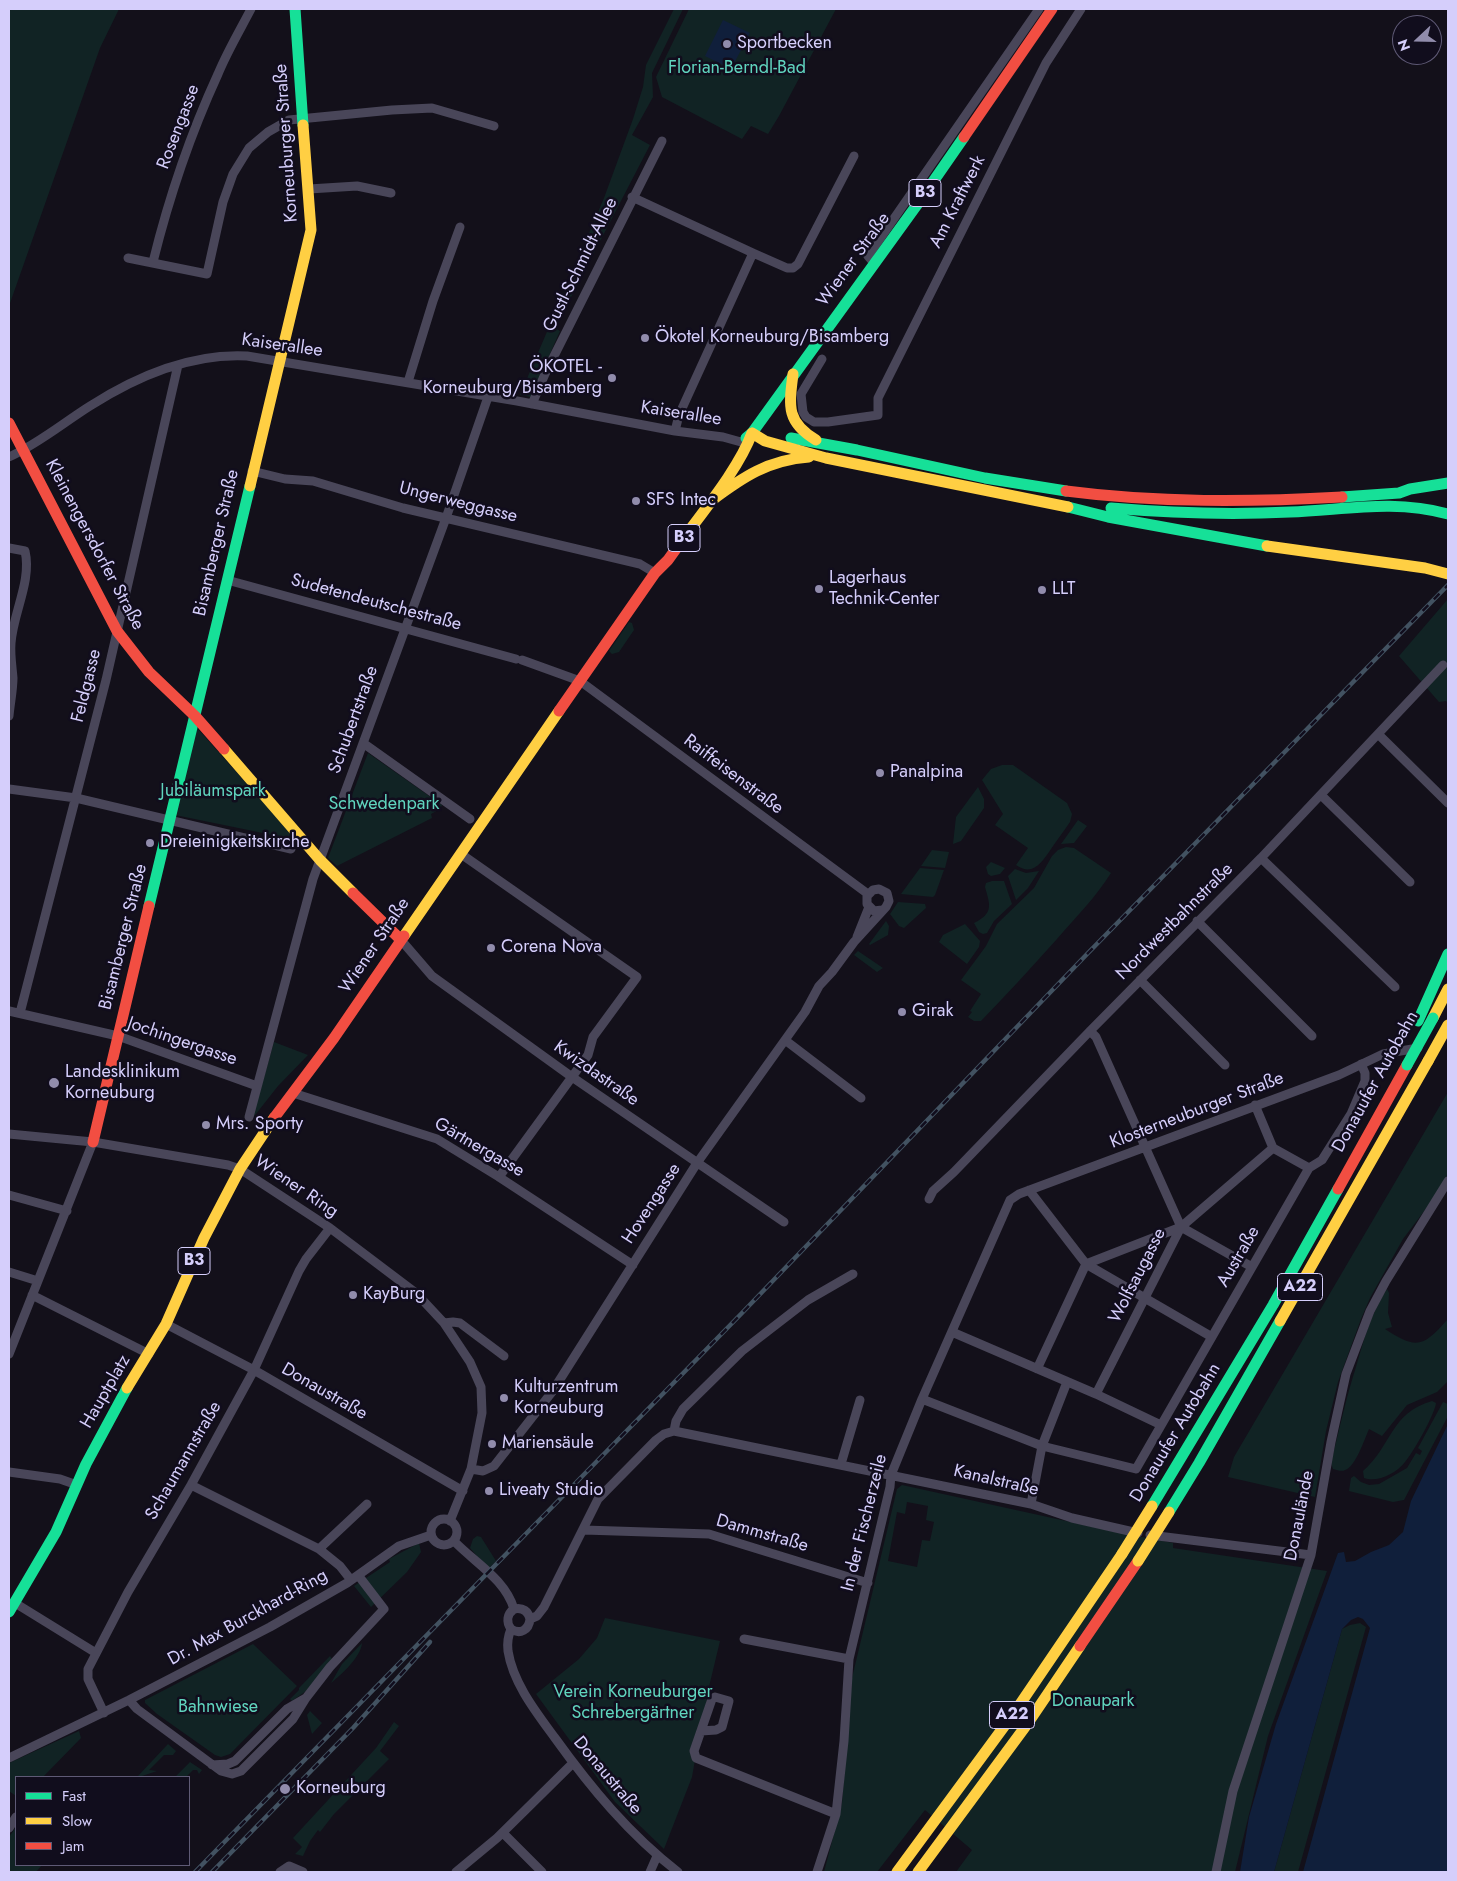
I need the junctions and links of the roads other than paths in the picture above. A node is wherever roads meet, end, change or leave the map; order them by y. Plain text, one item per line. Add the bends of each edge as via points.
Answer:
1 (251, 9) edge
2 (295, 9) edge
3 (1039, 9) edge
4 (1052, 9) edge
5 (1081, 9) edge
6 (302, 120) junction
7 (494, 126) dead end
8 (662, 141) dead end
9 (854, 156) dead end
10 (308, 189) junction
11 (392, 193) dead end
12 (632, 197) junction
13 (915, 199) junction
14 (460, 226) dead end
15 (753, 253) junction
16 (128, 258) dead end
17 (153, 262) junction
18 (822, 359) dead end
19 (280, 362) junction
20 (178, 365) junction
21 (793, 374) junction
22 (408, 382) junction
23 (488, 397) junction
24 (532, 404) junction
25 (9, 424) edge
26 (676, 430) junction
27 (752, 432) junction
28 (736, 441) junction
29 (820, 442) junction
30 (24, 449) junction
31 (9, 457) edge
32 (826, 458) junction
33 (252, 471) junction
34 (1448, 483) edge
35 (1399, 492) junction
36 (711, 501) junction
37 (1344, 503) junction
38 (1448, 503) edge
39 (1057, 504) junction
40 (1448, 514) edge
41 (446, 518) junction
42 (9, 548) edge
43 (655, 572) junction
44 (1448, 574) edge
45 (227, 580) junction
46 (406, 628) junction
47 (117, 630) junction
48 (10, 651) edge
49 (1443, 665) dead end
50 (580, 681) junction
51 (9, 716) edge
52 (195, 716) junction
53 (1378, 734) junction
54 (363, 743) junction
55 (9, 789) edge
56 (1321, 795) junction
57 (76, 798) junction
58 (1448, 803) edge
59 (170, 819) junction
60 (470, 820) dead end
61 (291, 849) dead end
62 (461, 854) junction
63 (1261, 858) junction
64 (320, 860) junction
65 (1410, 882) dead end
66 (868, 894) junction
67 (869, 907) junction
68 (882, 910) junction
69 (1197, 921) junction
70 (401, 940) junction
71 (854, 942) junction
72 (1448, 954) edge
73 (1140, 980) junction
74 (1395, 987) dead end
75 (1448, 989) edge
76 (9, 1011) edge
77 (20, 1013) junction
78 (1448, 1025) edge
79 (1090, 1031) junction
80 (118, 1036) junction
81 (1312, 1036) dead end
82 (784, 1040) junction
83 (1448, 1044) edge
84 (1361, 1064) junction
85 (1225, 1065) dead end
86 (1407, 1065) junction
87 (572, 1077) junction
88 (257, 1086) junction
89 (294, 1093) junction
90 (861, 1098) dead end
91 (1256, 1105) junction
92 (249, 1117) dead end
93 (9, 1134) edge
94 (93, 1142) junction
95 (1146, 1148) junction
96 (1273, 1148) junction
97 (697, 1163) junction
98 (1309, 1168) junction
99 (240, 1169) junction
100 (499, 1177) junction
101 (1448, 1181) edge
102 (1029, 1190) junction
103 (9, 1195) edge
104 (929, 1199) dead end
105 (1010, 1200) joint
106 (67, 1211) junction
107 (784, 1222) dead end
108 (1181, 1227) junction
109 (330, 1228) junction
110 (633, 1264) junction
111 (1086, 1264) junction
112 (1252, 1268) junction
113 (9, 1272) edge
114 (852, 1274) dead end
115 (38, 1281) junction
116 (32, 1294) junction
117 (1145, 1297) junction
118 (166, 1324) junction
119 (444, 1324) junction
120 (952, 1332) junction
121 (1212, 1336) junction
122 (9, 1354) edge
123 (149, 1354) junction
124 (504, 1356) dead end
125 (1037, 1369) junction
126 (254, 1370) junction
127 (1067, 1382) junction
128 (1096, 1394) junction
129 (922, 1399) junction
130 (860, 1400) dead end
131 (1162, 1425) junction
132 (674, 1431) junction
133 (1042, 1446) junction
134 (840, 1464) junction
135 (471, 1469) junction
136 (9, 1472) edge
137 (891, 1474) junction
138 (77, 1485) junction
139 (191, 1485) junction
140 (463, 1491) junction
141 (368, 1504) dead end
142 (1031, 1504) junction
143 (450, 1521) junction
144 (584, 1530) junction
145 (431, 1534) junction
146 (454, 1541) junction
147 (319, 1549) junction
148 (1312, 1555) junction
149 (354, 1577) junction
150 (868, 1583) junction
151 (12, 1607) edge
152 (514, 1610) junction
153 (530, 1619) junction
154 (511, 1628) junction
155 (744, 1639) dead end
156 (96, 1653) junction
157 (849, 1659) junction
158 (129, 1700) junction
159 (104, 1713) junction
160 (701, 1731) dead end
161 (9, 1758) edge
162 (573, 1763) junction
163 (836, 1814) junction
164 (503, 1833) junction
165 (657, 1856) junction
166 (299, 1871) edge
167 (280, 1872) edge
168 (456, 1872) edge
169 (542, 1872) edge
170 (650, 1872) edge
171 (678, 1872) edge
172 (817, 1872) edge
173 (896, 1872) edge
174 (918, 1872) edge
175 (1216, 1872) edge

1 - 17 street, Rosengasse via 218,72 191,137
2 - 6 main road, Korneuburger Straße
3 - 13 street
4 - 13 main road, Wiener Straße / B3
5 - 18 street, Am Kraftwerk via 1046,63 878,398 878,415 828,422 814,422 806,417 801,394
6 - 7 street via 432,108
6 - 10 main road, Korneuburger Straße
6 - 17 street via 289,120 249,148 233,174 223,202 207,274
8 - 12 street, Gustl-Schmidt-Allee
9 - 15 street via 798,264 787,268
10 - 11 street via 357,186
10 - 19 main road, Korneuburger Straße via 311,230
12 - 15 street
12 - 24 street, Gustl-Schmidt-Allee
13 - 21 main road, Wiener Straße / B3 via 874,263
14 - 22 street
15 - 26 street via 679,416
16 - 17 street
19 - 20 street, Kaiserallee via 229,355
19 - 22 street, Kaiserallee
19 - 33 main road, Bisamberger Straße
20 - 30 street, Kaiserallee via 136,379
20 - 47 street, Feldgasse
21 - 27 main road, Wiener Straße / B3
21 - 29 main road via 789,402 791,416 798,428
22 - 23 street, Kaiserallee
23 - 24 street, Kaiserallee
23 - 41 street, Schubertstraße
24 - 26 street, Kaiserallee
25 - 30 main road, Kleinengersdorfer Straße
26 - 28 street, Kaiserallee
27 - 28 main road, Wiener Straße / B3
27 - 29 main road
27 - 32 main road via 765,441
27 - 36 main road, Wiener Straße / B3 via 747,446
28 - 43 main road, Wiener Straße / B3 via 662,554
29 - 37 main road via 967,474 1089,494 1198,502 1294,500
30 - 31 street, Kaiserallee
30 - 47 main road, Kleinengersdorfer Straße
32 - 36 main road via 800,457 773,462 747,474
32 - 39 main road
33 - 41 street, Ungerweggasse via 285,479 313,481
33 - 45 main road, Bisamberger Straße
34 - 35 main road
35 - 37 main road
35 - 38 main road
36 - 43 main road, Wiener Straße / B3 via 668,560
37 - 39 main road via 1257,513 1165,514
37 - 40 main road via 1421,507
39 - 44 main road via 1156,526
41 - 43 street, Ungerweggasse via 640,564
41 - 46 street, Schubertstraße
42 - 48 street via 26,551 27,562
43 - 50 main road, Wiener Straße / B3
45 - 46 street, Sudetendeutschestraße
45 - 52 main road, Bisamberger Straße
46 - 50 street, Sudetendeutschestraße via 519,659
46 - 54 street, Schubertstraße
47 - 52 main road, Kleinengersdorfer Straße via 149,672
47 - 57 street, Feldgasse
48 - 51 street
49 - 53 street, Nordwestbahnstraße
50 - 62 main road, Wiener Straße / B3
50 - 66 street, Raiffeisenstraße
52 - 59 main road, Bisamberger Straße
52 - 64 main road, Kleinengersdorfer Straße
53 - 56 street, Nordwestbahnstraße
53 - 58 street
54 - 60 street
54 - 64 street, Schubertstraße
55 - 57 street
56 - 63 street, Nordwestbahnstraße
56 - 65 street
57 - 59 street
57 - 77 street, Feldgasse
59 - 61 street
59 - 80 main road, Bisamberger Straße
62 - 70 main road, Wiener Straße / B3
62 - 87 street via 637,977 593,1037 588,1055
63 - 69 street, Nordwestbahnstraße
63 - 74 street
64 - 70 main road, Kleinengersdorfer Straße
64 - 88 street, Schubertstraße
66 - 67 street via 866,901
66 - 68 street, Hovengasse via 877,888 887,893 888,904
67 - 68 street via 874,911
67 - 71 street, Hovengasse
68 - 71 street, Hovengasse
69 - 73 street, Nordwestbahnstraße
69 - 81 street
70 - 87 street, Kwizdastraße via 432,976
70 - 89 main road, Wiener Straße / B3
71 - 82 street, Hovengasse via 819,986
72 - 86 main road, bridge via 1418,1021
73 - 79 street, Nordwestbahnstraße
73 - 85 street
75 - 86 main road, Donauufer Autobahn / A22, bridge
76 - 77 street, Jochingergasse
77 - 80 street, Jochingergasse
78 - 174 main road, Donauufer Autobahn / A22, bridge via 1169,1512 1028,1723
79 - 95 street via 1096,1037
79 - 104 street, Nordwestbahnstraße via 933,1191
80 - 88 street, Jochingergasse
80 - 94 main road, Bisamberger Straße
82 - 90 street
82 - 97 street, Hovengasse
83 - 84 street, Klosterneuburger Straße via 1395,1051
84 - 91 street, Klosterneuburger Straße
84 - 98 street, Austraße via 1365,1082 1351,1114 1322,1160
86 - 173 main road, Donauufer Autobahn / A22, bridge via 1268,1313 1122,1554 1014,1713
87 - 97 street, Kwizdastraße
87 - 100 street
88 - 92 street, Schubertstraße
89 - 99 main road, Wiener Straße / B3
89 - 100 street, Gärtnergasse via 437,1139
91 - 95 street, Klosterneuburger Straße
91 - 96 street
93 - 94 street, Wiener Ring
94 - 99 street, Wiener Ring via 228,1164
94 - 106 street, Bisamberger Straße
95 - 102 street, Klosterneuburger Straße
95 - 108 street
96 - 98 street
96 - 108 street, Wolfsaugasse
97 - 107 street, Kwizdastraße
97 - 110 street, Hovengasse
98 - 112 street, Austraße
99 - 109 street, Wiener Ring
99 - 118 main road, Wiener Straße / B3
100 - 110 street, Gärtnergasse
101 - 148 street, Donaulände via 1370,1311 1346,1374
102 - 105 street, Klosterneuburger Straße
102 - 111 street
103 - 106 street
105 - 120 street, In der Fischerzeile
106 - 115 street, Bisamberger Straße
108 - 111 street
108 - 112 street
108 - 117 street, Wolfsaugasse
109 - 119 street, Wiener Ring via 416,1294
109 - 126 street, Schaumannstraße via 298,1271
110 - 135 street, Hovengasse via 552,1392 494,1466 482,1471
111 - 117 street
111 - 125 street
112 - 121 street, Austraße
113 - 115 street
114 - 132 street via 808,1300 742,1351 683,1409
115 - 116 street
116 - 122 street
116 - 123 street, Hauptplatz
117 - 121 street
117 - 128 street, Wolfsaugasse
118 - 123 main road, Wiener Straße / B3
118 - 126 street, Donaustraße
119 - 124 street via 460,1323
119 - 135 street via 470,1362 481,1387 482,1413
120 - 125 street
120 - 129 street, In der Fischerzeile
121 - 131 street, Austraße
123 - 138 main road, Hauptplatz / B3 via 116,1406
125 - 127 street
126 - 139 street, Schaumannstraße
126 - 140 street, Donaustraße
127 - 128 street
127 - 133 street
128 - 131 street
129 - 133 street
129 - 137 street, In der Fischerzeile
130 - 134 street
131 - 133 street, Austraße via 1136,1469
132 - 134 street, Kanalstraße
132 - 144 street via 656,1440 598,1499
133 - 142 street
134 - 137 street, Kanalstraße
135 - 140 street
136 - 138 street via 60,1479
137 - 142 street, Kanalstraße
137 - 150 street, In der Fischerzeile
138 - 151 main road, B3 via 56,1532
139 - 147 street
139 - 156 street, Schaumannstraße
140 - 143 street
141 - 147 street
142 - 148 street, Kanalstraße via 1107,1527 1168,1539
143 - 145 street, Dr. Max Burckhard-Ring via 436,1522
143 - 146 street via 457,1529
144 - 150 street, Dammstraße via 709,1534
144 - 153 street via 541,1612
145 - 146 street via 434,1541 442,1546
145 - 149 street, Dr. Max Burckhard-Ring via 399,1546
146 - 152 street via 500,1584 511,1598
147 - 149 street
148 - 175 street, Donaulände via 1233,1791
149 - 158 street, Dr. Max Burckhard-Ring via 270,1627
149 - 158 street via 384,1609 306,1698 287,1709 235,1761 212,1764
150 - 157 street, In der Fischerzeile
151 - 156 street
152 - 153 street via 523,1610
152 - 154 street, Donaustraße via 507,1622
153 - 154 street via 524,1631
154 - 162 street, Donaustraße via 508,1649 515,1674 536,1711
155 - 157 street
156 - 159 street, Schaumannstraße via 88,1669 88,1679
157 - 163 street, In der Fischerzeile
158 - 159 street, Dr. Max Burckhard-Ring
159 - 161 street, Dr. Max Burckhard-Ring
160 - 163 street via 694,1751 700,1761
162 - 164 street
162 - 165 street, Donaustraße via 610,1808
163 - 172 street, In der Fischerzeile
164 - 168 street
164 - 169 street
165 - 170 street
165 - 171 street, Donaustraße
166 - 167 street via 289,1866

